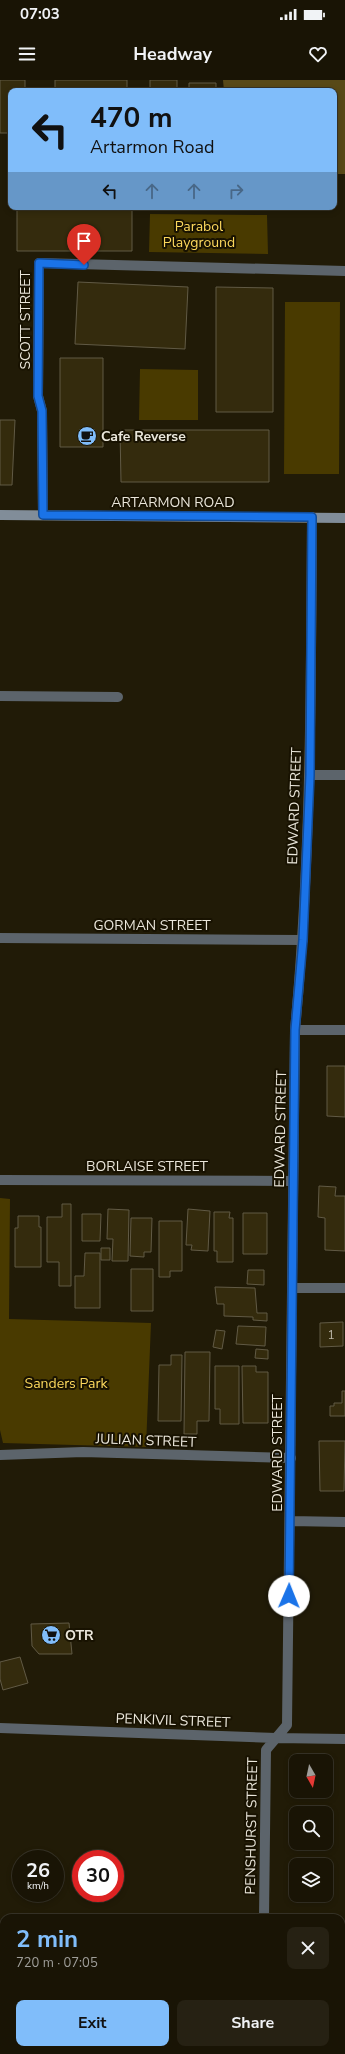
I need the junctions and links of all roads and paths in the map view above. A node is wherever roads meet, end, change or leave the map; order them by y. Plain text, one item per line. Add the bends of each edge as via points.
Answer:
1 (345, 271) edge
2 (0, 515) edge
3 (43, 515) junction
4 (312, 517) junction
5 (345, 518) edge
6 (0, 696) edge
7 (118, 697) dead end
8 (310, 775) junction
9 (345, 775) edge
10 (0, 938) edge
11 (303, 940) junction
12 (295, 1030) junction
13 (345, 1030) edge
14 (0, 1180) edge
15 (293, 1181) junction
16 (293, 1288) junction
17 (345, 1288) edge
18 (0, 1455) edge
19 (291, 1458) junction
20 (290, 1521) junction
21 (345, 1522) edge
22 (0, 1728) edge
23 (276, 1738) junction
24 (345, 1739) edge
25 (264, 1914) edge

1 - 3 street, SCOTT STREET via 39,263 38,396 42,411
2 - 3 street, ARTARMON ROAD
3 - 4 street, ARTARMON ROAD
4 - 5 street, ARTARMON ROAD
4 - 8 street, EDWARD STREET
6 - 7 street
8 - 9 street
8 - 11 street, EDWARD STREET
10 - 11 street, GORMAN STREET
11 - 12 street, EDWARD STREET
12 - 13 street
12 - 15 street, EDWARD STREET
14 - 15 street, BORLAISE STREET
15 - 16 street, EDWARD STREET
16 - 17 street
16 - 19 street, EDWARD STREET
18 - 19 street, JULIAN STREET via 83,1452
19 - 20 street, EDWARD STREET
20 - 21 street
20 - 23 street, EDWARD STREET via 287,1725
22 - 23 street, PENKIVIL STREET
23 - 24 street, PENKIVIL STREET
23 - 25 street, PENSHURST STREET via 266,1750

